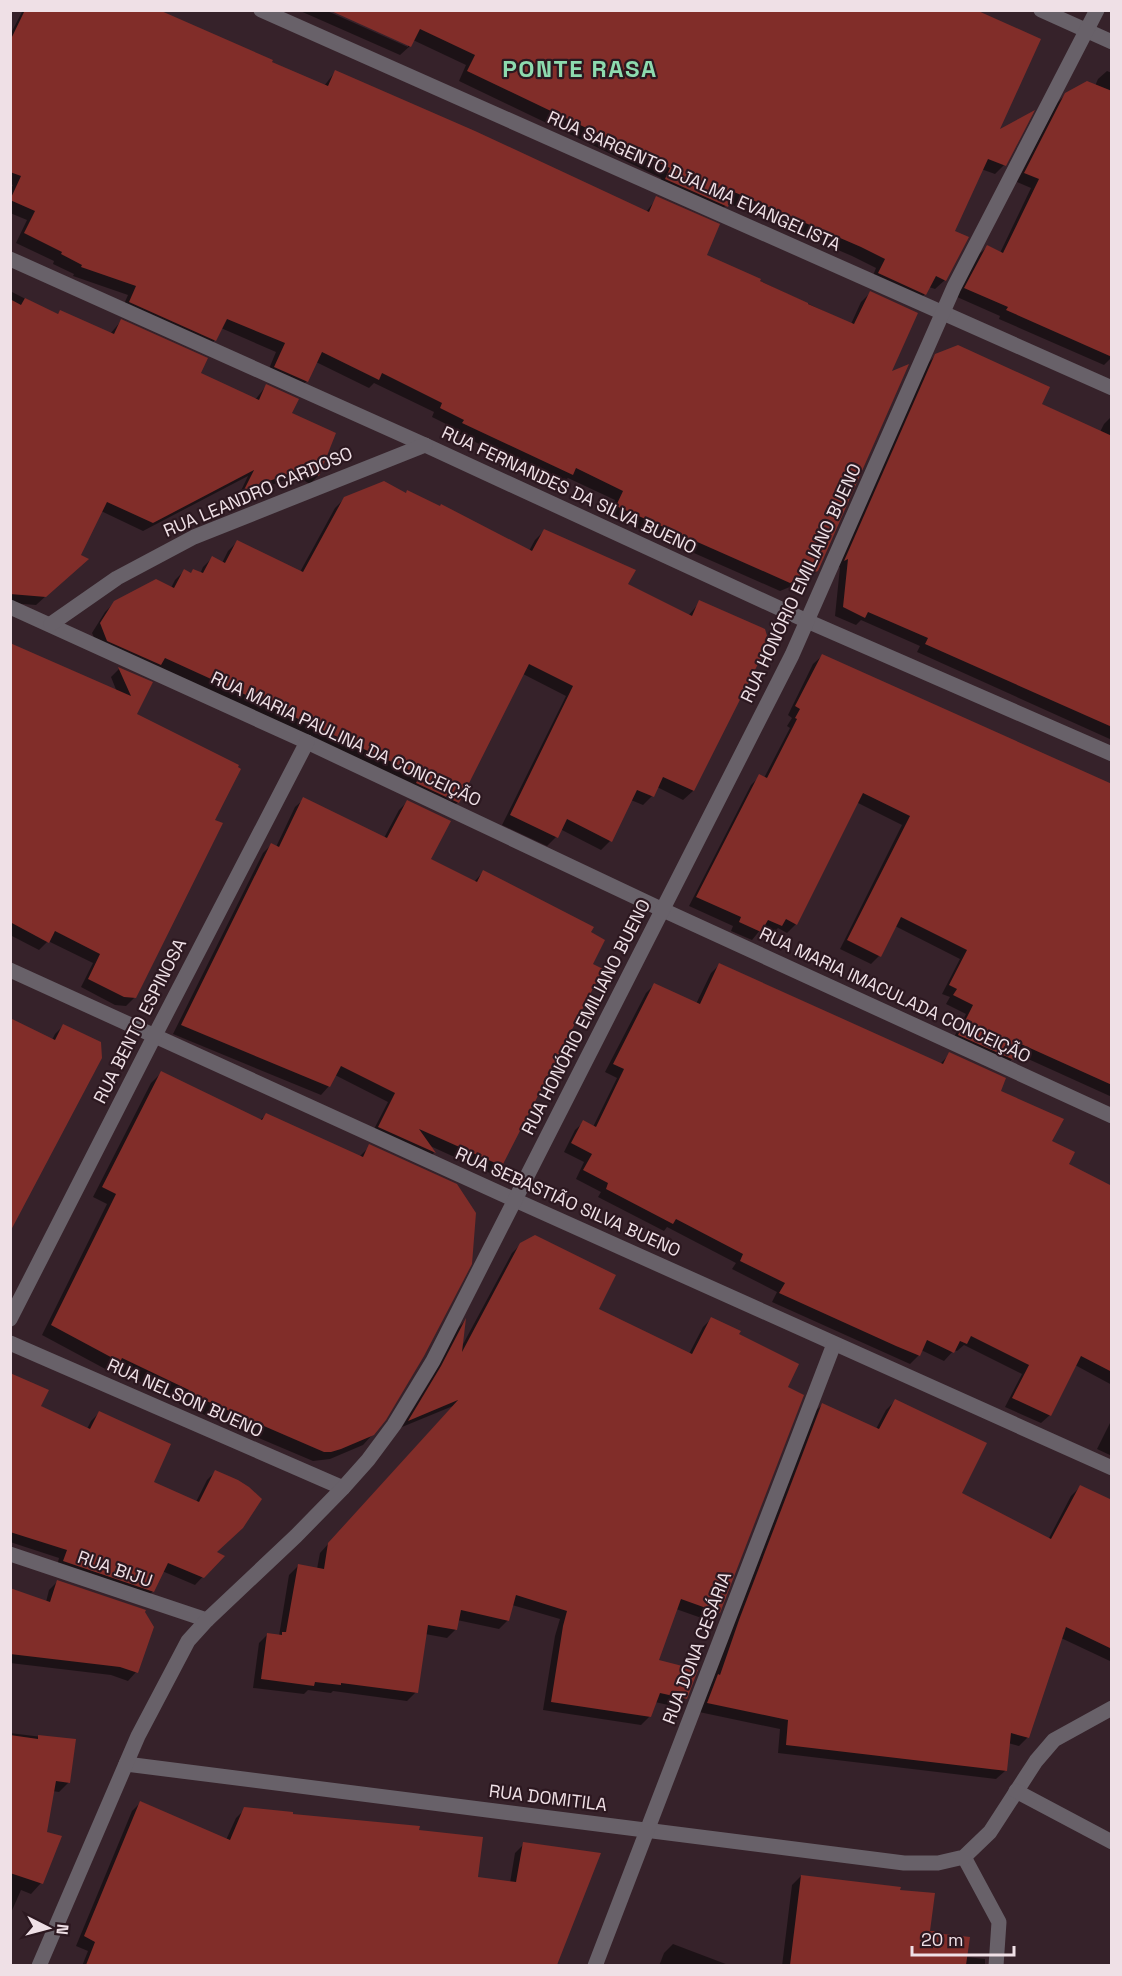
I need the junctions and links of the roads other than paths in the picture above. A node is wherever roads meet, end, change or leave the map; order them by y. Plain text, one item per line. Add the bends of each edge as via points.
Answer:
1 (261, 10) edge
2 (1041, 10) edge
3 (1097, 10) edge
4 (1085, 31) junction
5 (1112, 42) edge
6 (10, 259) edge
7 (943, 313) junction
8 (1112, 388) edge
9 (425, 445) junction
10 (10, 607) edge
11 (807, 621) junction
12 (51, 624) junction
13 (307, 742) junction
14 (1112, 754) edge
15 (663, 910) junction
16 (10, 970) edge
17 (155, 1035) junction
18 (1112, 1116) edge
19 (514, 1200) junction
20 (10, 1319) edge
21 (10, 1343) edge
22 (834, 1344) junction
23 (1112, 1468) edge
24 (343, 1488) junction
25 (10, 1554) edge
26 (207, 1620) junction
27 (1112, 1708) edge
28 (126, 1764) junction
29 (1016, 1791) junction
30 (647, 1831) junction
31 (1112, 1842) edge
32 (964, 1857) junction
33 (39, 1965) edge
34 (595, 1965) edge
35 (996, 1965) edge

1 - 7 street, RUA SARGENTO DJALMA EVANGELISTA
2 - 4 street
3 - 4 street, RUA HONÓRIO EMILIANO BUENO
4 - 5 street
4 - 7 street, RUA HONÓRIO EMILIANO BUENO
6 - 9 street, RUA FERNANDES DA SILVA BUENO
7 - 8 street, RUA SARGENTO DJALMA EVANGELISTA
7 - 11 street, RUA HONÓRIO EMILIANO BUENO
9 - 11 street, RUA FERNANDES DA SILVA BUENO
9 - 12 street, RUA LEANDRO CARDOSO via 194,537 117,578
10 - 12 street, RUA MARIA PAULINA DA CONCEIÇÃO
11 - 14 street, RUA FERNANDES DA SILVA BUENO
11 - 15 street, RUA HONÓRIO EMILIANO BUENO
12 - 13 street, RUA MARIA PAULINA DA CONCEIÇÃO
13 - 15 street, RUA MARIA PAULINA DA CONCEIÇÃO
13 - 17 street, RUA BENTO ESPINOSA
15 - 18 street, RUA MARIA IMACULADA CONCEIÇÃO
15 - 19 street, RUA HONÓRIO EMILIANO BUENO
16 - 17 street, RUA SEBASTIÃO SILVA BUENO
17 - 19 street, RUA SEBASTIÃO SILVA BUENO
17 - 20 street, RUA BENTO ESPINOSA
19 - 22 street, RUA SEBASTIÃO SILVA BUENO
19 - 24 street, RUA HONÓRIO EMILIANO BUENO via 433,1361 394,1425
21 - 24 street, RUA NELSON BUENO
22 - 23 street, RUA SEBASTIÃO SILVA BUENO
22 - 30 street, RUA DONA CESÁRIA
24 - 26 street, RUA HONÓRIO EMILIANO BUENO
25 - 26 street, RUA BIJU
26 - 28 street, RUA HONÓRIO EMILIANO BUENO via 188,1641
27 - 29 street via 1054,1740
28 - 30 street, RUA DOMITILA
28 - 33 street, RUA HONÓRIO EMILIANO BUENO
29 - 31 street
29 - 32 street via 990,1832
30 - 32 street, RUA DOMITILA via 904,1863 938,1863
30 - 34 street, RUA DONA CESÁRIA
32 - 35 street via 999,1922

